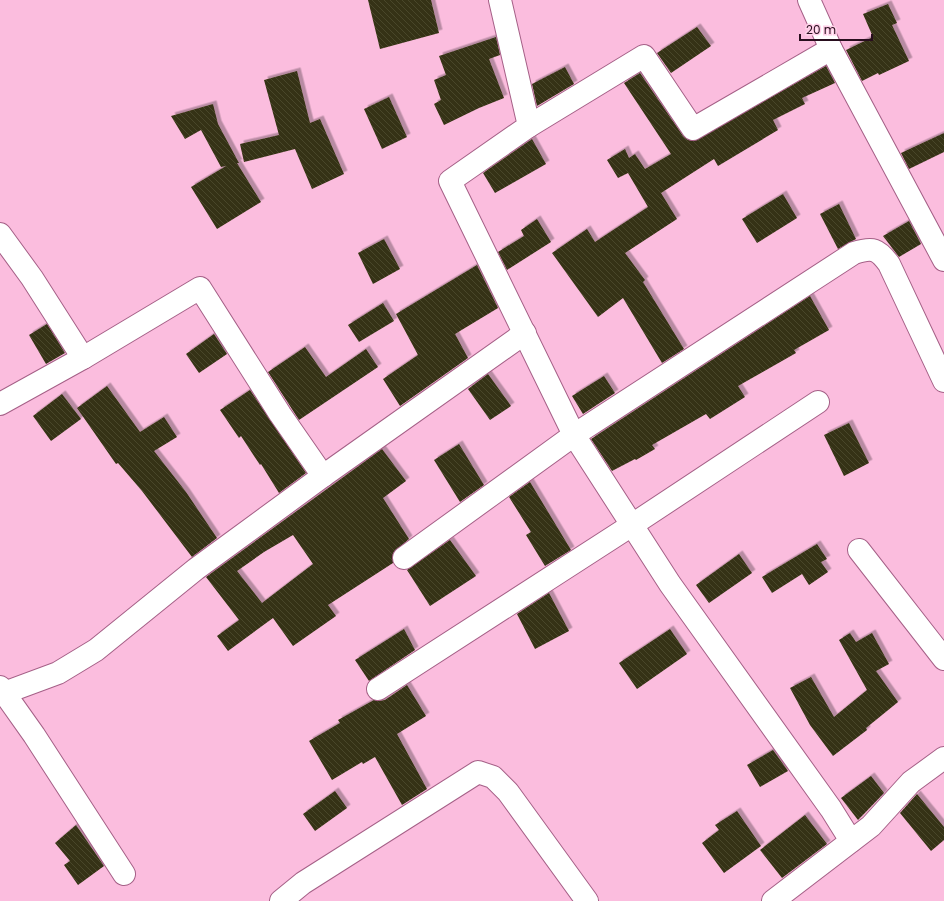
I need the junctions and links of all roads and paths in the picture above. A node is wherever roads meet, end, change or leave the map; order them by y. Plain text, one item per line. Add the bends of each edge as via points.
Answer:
1 (500, 0) edge
2 (809, 0) edge
3 (831, 49) junction
4 (529, 126) junction
5 (0, 234) edge
6 (944, 260) edge
7 (525, 333) junction
8 (83, 358) junction
9 (944, 381) edge
10 (818, 402) dead end
11 (0, 404) edge
12 (574, 435) junction
13 (323, 476) junction
14 (632, 525) junction
15 (859, 550) dead end
16 (404, 558) dead end
17 (944, 659) edge
18 (378, 689) dead end
19 (2, 690) edge
20 (944, 758) edge
21 (851, 841) junction
22 (124, 874) dead end
23 (280, 901) edge
24 (587, 901) edge
25 (772, 901) edge

1 - 4 street
2 - 3 street
3 - 4 street via 693,129 644,56
3 - 6 street
4 - 7 street via 450,181
5 - 8 street via 32,278
7 - 12 street
7 - 13 street
8 - 11 street
8 - 13 street via 200,288 280,414
9 - 12 street via 889,264 880,253 868,248 854,253
10 - 14 street
12 - 14 street
12 - 16 street
13 - 19 street via 196,569 96,650 58,673
14 - 18 street
14 - 21 street
15 - 17 street
19 - 22 street
20 - 21 street via 911,782 871,826
21 - 25 street
23 - 24 street via 478,772 493,777 508,792

